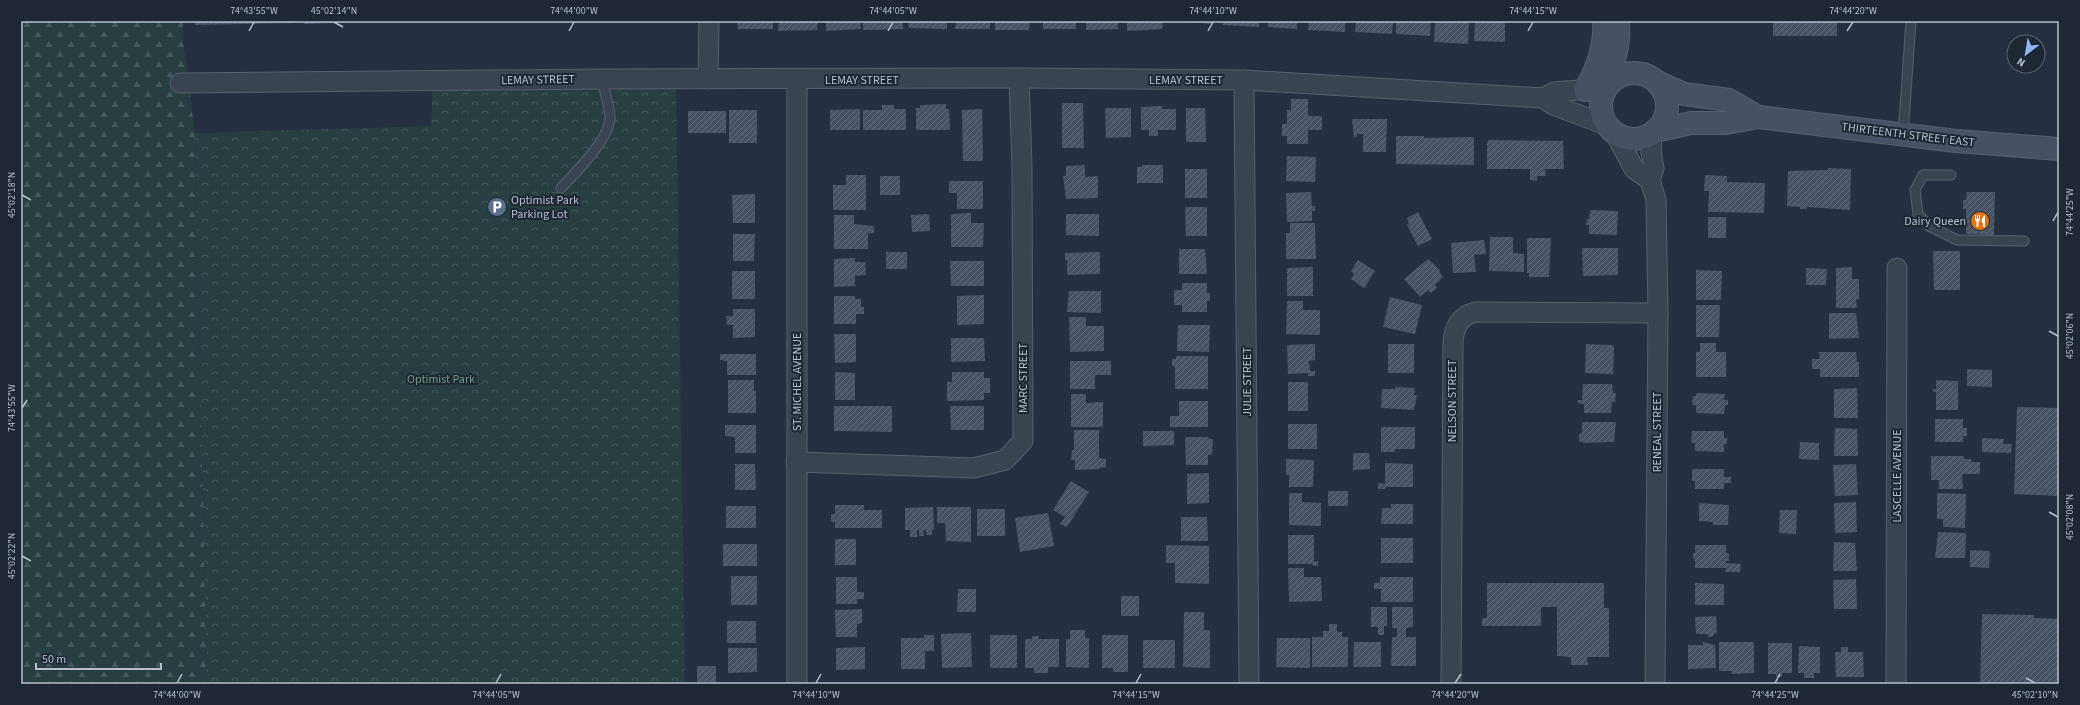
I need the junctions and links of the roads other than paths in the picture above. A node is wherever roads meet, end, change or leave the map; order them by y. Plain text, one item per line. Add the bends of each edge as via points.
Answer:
1 (709, 21) edge
2 (1604, 21) edge
3 (1617, 21) edge
4 (1911, 21) edge
5 (1019, 78) junction
6 (602, 79) junction
7 (708, 79) junction
8 (797, 80) junction
9 (1244, 80) junction
10 (1657, 82) junction
11 (180, 83) dead end
12 (1600, 87) junction
13 (1543, 98) junction
14 (1758, 117) junction
15 (1611, 130) junction
16 (1654, 133) junction
17 (1903, 134) junction
18 (2014, 146) junction
19 (2059, 149) edge
20 (2059, 160) edge
21 (1951, 176) dead end
22 (1650, 180) junction
23 (561, 188) dead end
24 (2024, 241) dead end
25 (1898, 268) dead end
26 (1658, 313) junction
27 (796, 462) junction
28 (797, 684) edge
29 (1249, 684) edge
30 (1451, 684) edge
31 (1655, 684) edge
32 (1896, 684) edge

1 - 7 street
2 - 12 street via 1600,54 1594,75
3 - 12 street via 1617,42
4 - 17 lane
5 - 8 street, LEMAY STREET
5 - 9 street, LEMAY STREET
5 - 27 street, MARC STREET via 1022,166 1023,441 1005,460 974,468
6 - 7 street, LEMAY STREET
6 - 11 street, LEMAY STREET
6 - 23 lane via 610,117 602,139 588,160
7 - 8 street, LEMAY STREET
8 - 27 street, ST. MICHEL AVENUE
9 - 13 street, LEMAY STREET
9 - 29 street, JULIE STREET
10 - 12 street via 1645,75 1631,73
10 - 14 street, THIRTEENTH STREET EAST via 1684,94 1729,100
10 - 16 street via 1664,93 1667,107 1664,121
12 - 13 street, LEMAY STREET via 1554,92
12 - 15 street via 1600,105
13 - 15 street, LEMAY STREET via 1553,105
14 - 16 street, THIRTEENTH STREET EAST via 1726,123 1691,123
14 - 17 street, THIRTEENTH STREET EAST
15 - 16 street via 1636,140
15 - 22 street via 1634,169
16 - 22 street, RENEAL STREET via 1654,168
17 - 18 street, THIRTEENTH STREET EAST
18 - 19 street, THIRTEENTH STREET EAST
18 - 20 street
21 - 24 lane via 1923,175 1915,190 1918,214 1929,226 1957,240
22 - 26 street, RENEAL STREET via 1656,200
25 - 32 street, LASCELLE AVENUE
26 - 30 street, NELSON STREET via 1475,312 1462,318 1455,327
26 - 31 street, RENEAL STREET
27 - 28 street, ST. MICHEL AVENUE

